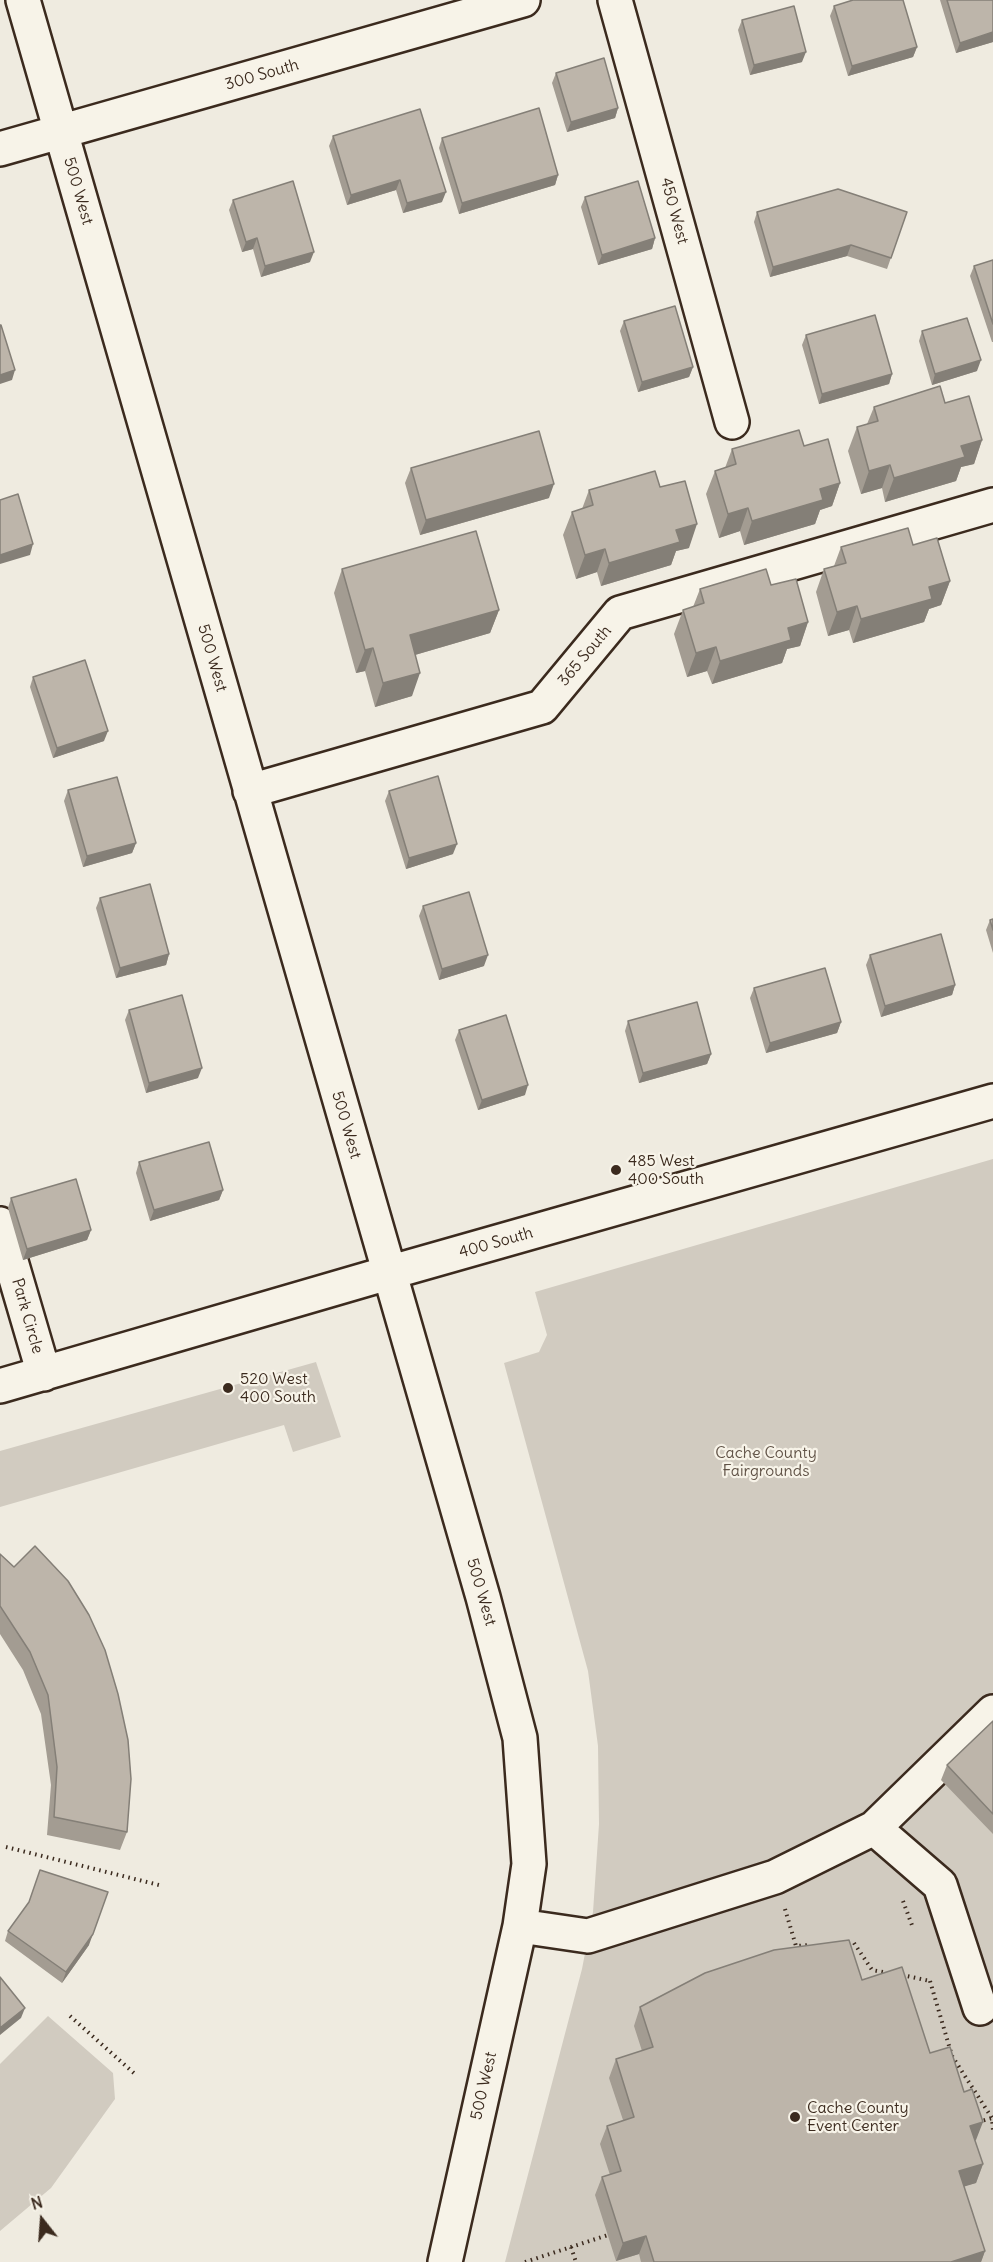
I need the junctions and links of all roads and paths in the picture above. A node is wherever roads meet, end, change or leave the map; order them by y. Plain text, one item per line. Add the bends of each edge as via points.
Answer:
1 (23, 0) edge
2 (523, 0) edge
3 (615, 0) edge
4 (61, 132) junction
5 (0, 149) edge
6 (732, 422) dead end
7 (993, 505) edge
8 (250, 791) junction
9 (993, 1101) edge
10 (0, 1224) edge
11 (388, 1273) junction
12 (44, 1374) junction
13 (0, 1386) edge
14 (993, 1712) edge
15 (874, 1828) junction
16 (6, 1847) dead end
17 (775, 1877) junction
18 (163, 1886) dead end
19 (520, 1926) junction
20 (842, 1943) edge
21 (819, 1945) edge
22 (927, 1970) dead end
23 (930, 1981) junction
24 (980, 2008) dead end
25 (70, 2016) dead end
26 (135, 2074) dead end
27 (992, 2118) edge
28 (971, 2124) edge
29 (993, 2130) edge
30 (608, 2235) edge
31 (571, 2247) junction
32 (445, 2262) edge
33 (525, 2262) edge
34 (576, 2262) edge

1 - 4 street, 500 West
2 - 4 street, 300 South
3 - 6 street, 450 West
4 - 5 street, 300 South
4 - 8 street, 500 West
7 - 8 street, 365 South via 621,613 542,707
8 - 11 street, 500 West
9 - 11 street, 400 South
10 - 12 street, Park Circle
11 - 12 street, 400 South
11 - 19 street, 500 West via 520,1738 530,1864
12 - 13 street, 400 South
14 - 15 street
15 - 17 street
15 - 24 street via 940,1885
16 - 18 path
17 - 19 street via 588,1936
17 - 21 path via 796,1946
19 - 32 street, 500 West
20 - 23 path via 854,1943 872,1970
22 - 23 path
23 - 27 path via 952,2056
25 - 26 path
27 - 28 path
27 - 29 path
30 - 31 path
31 - 33 path
31 - 34 path

